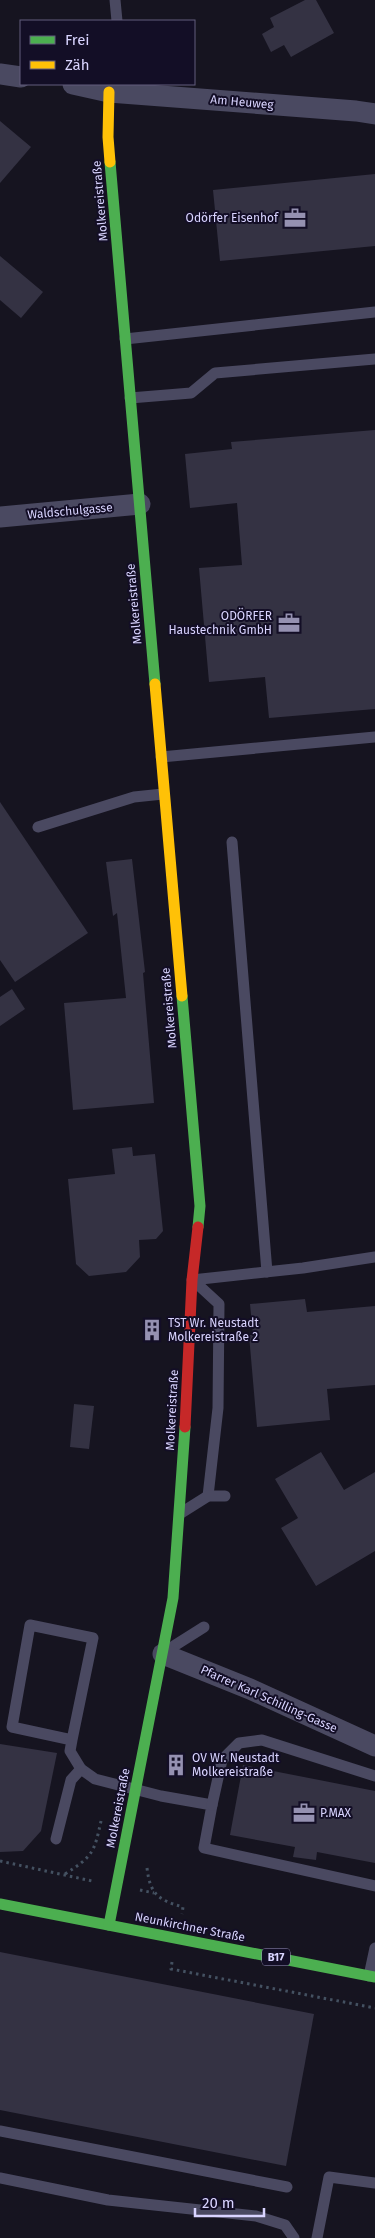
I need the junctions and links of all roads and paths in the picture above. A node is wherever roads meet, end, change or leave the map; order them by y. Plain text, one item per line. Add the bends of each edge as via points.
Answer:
1 (115, 0) edge
2 (117, 20) edge
3 (0, 74) edge
4 (20, 77) edge
5 (82, 85) edge
6 (110, 88) edge
7 (375, 114) edge
8 (375, 312) edge
9 (125, 339) junction
10 (375, 359) edge
11 (130, 398) junction
12 (140, 504) junction
13 (0, 516) edge
14 (375, 737) edge
15 (161, 757) junction
16 (163, 794) junction
17 (38, 827) dead end
18 (232, 842) dead end
19 (375, 1257) edge
20 (267, 1272) junction
21 (192, 1280) junction
22 (208, 1496) junction
23 (225, 1496) dead end
24 (178, 1515) junction
25 (204, 1628) dead end
26 (163, 1654) junction
27 (72, 1740) junction
28 (375, 1746) edge
29 (81, 1769) junction
30 (375, 1776) edge
31 (136, 1790) junction
32 (212, 1805) junction
33 (102, 1820) dead end
34 (56, 1839) dead end
35 (149, 1859) dead end
36 (0, 1861) edge
37 (375, 1886) edge
38 (0, 1904) edge
39 (183, 1907) dead end
40 (109, 1925) junction
41 (375, 1948) edge
42 (171, 1968) dead end
43 (372, 1976) edge
44 (375, 2008) edge
45 (0, 2131) edge
46 (0, 2178) edge
47 (375, 2183) edge
48 (287, 2186) dead end
49 (294, 2238) edge
50 (317, 2238) edge

1 - 2 lane
3 - 4 street
5 - 6 street, Am Heuweg
6 - 7 street, Am Heuweg
6 - 9 street, Molkereistraße via 108,136
8 - 9 lane
9 - 11 street, Molkereistraße
10 - 11 lane via 215,373 191,393
11 - 12 street, Molkereistraße
12 - 13 street, Waldschulgasse
12 - 15 street, Molkereistraße
14 - 15 lane
15 - 16 street, Molkereistraße
16 - 17 lane via 134,797
16 - 21 street, Molkereistraße via 200,1206
18 - 20 lane
19 - 20 lane
20 - 21 lane
21 - 22 lane via 218,1304 218,1408
21 - 24 street, Molkereistraße
22 - 23 lane
22 - 24 lane
24 - 26 street, Molkereistraße via 173,1598
25 - 26 lane
26 - 28 street, Pfarrer Karl Schilling-Gasse via 250,1689
26 - 31 street, Molkereistraße
27 - 27 lane via 12,1727 30,1625 93,1638
27 - 29 lane via 70,1751
29 - 31 lane via 94,1780
29 - 34 lane via 71,1780
30 - 32 lane via 262,1740 238,1743 222,1760
31 - 32 lane
31 - 40 street, Molkereistraße
32 - 37 lane via 204,1848
33 - 36 path via 96,1847 90,1857 64,1875
35 - 39 path via 147,1868 154,1893 165,1902
38 - 40 street, Neunkirchner Straße / B17
40 - 43 street, Neunkirchner Straße / B17
41 - 43 lane
42 - 44 path
45 - 48 lane
46 - 49 lane via 108,2200 256,2216 285,2225
47 - 50 lane via 329,2177

